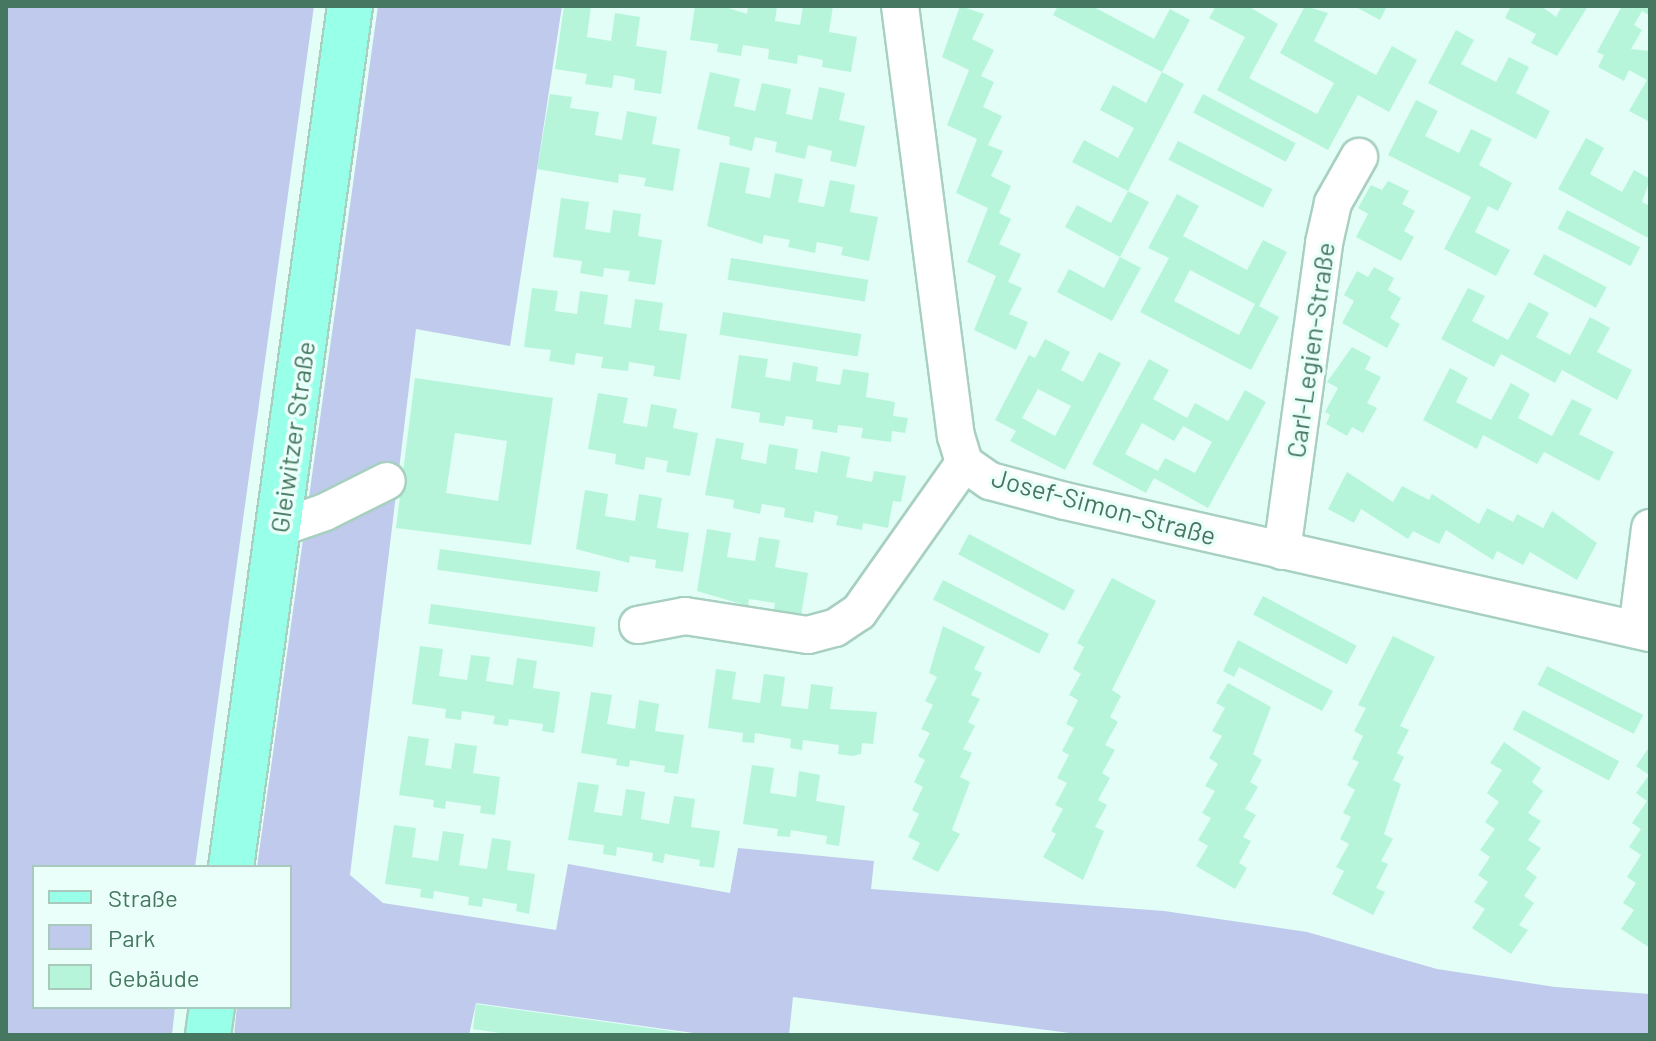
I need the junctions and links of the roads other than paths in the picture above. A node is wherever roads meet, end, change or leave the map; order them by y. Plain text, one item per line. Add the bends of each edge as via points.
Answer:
1 (350, 6) edge
2 (900, 6) edge
3 (1359, 157) dead end
4 (964, 463) junction
5 (387, 481) dead end
6 (279, 528) junction
7 (1650, 528) edge
8 (1282, 551) junction
9 (638, 625) dead end
10 (1644, 632) edge
11 (231, 865) edge
12 (212, 1009) edge
13 (208, 1035) edge

1 - 6 main road, Gleiwitzer Straße
2 - 4 street, Josef-Simon-Straße via 956,436
3 - 8 street, Carl-Legien-Straße via 1333,203 1324,243
4 - 8 street, Josef-Simon-Straße via 990,481
4 - 9 street via 859,612 835,628 808,635 685,616
5 - 6 street
6 - 11 main road, Gleiwitzer Straße
7 - 10 street
8 - 10 street, Josef-Simon-Straße
12 - 13 main road

